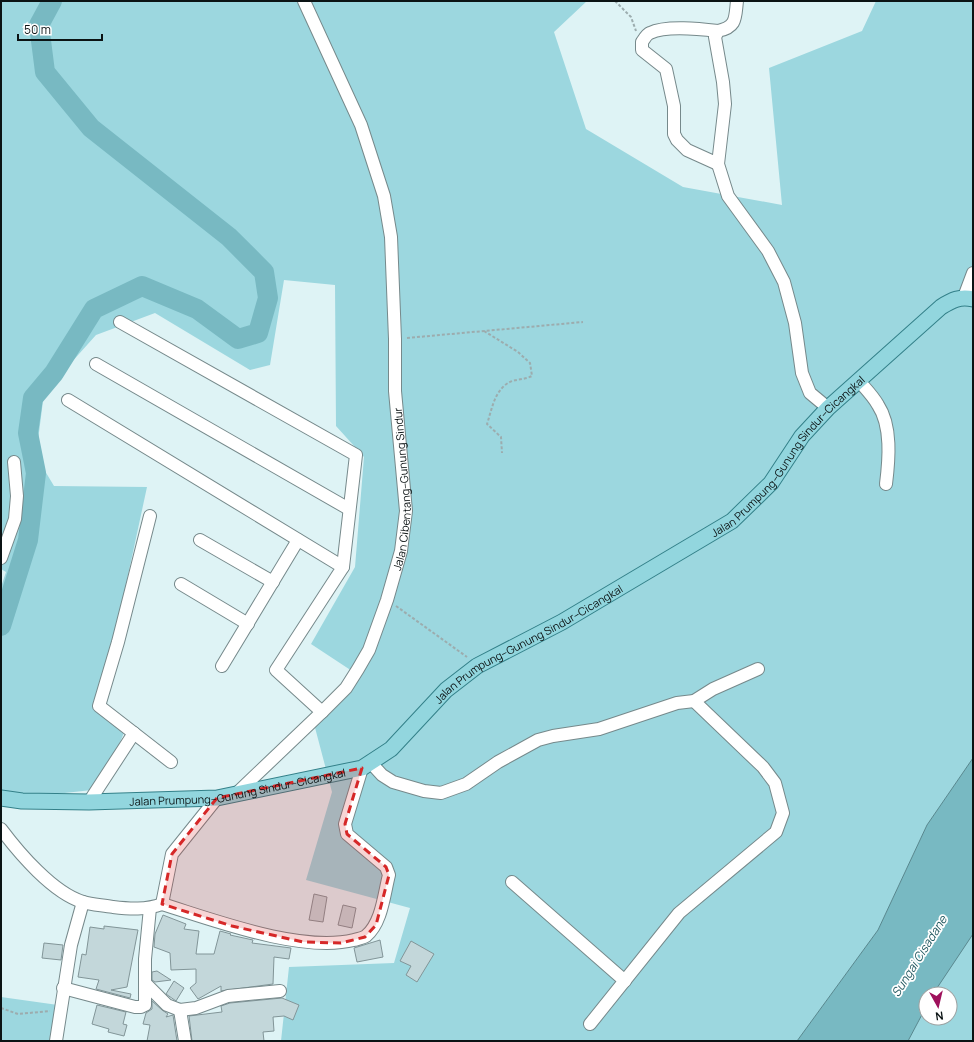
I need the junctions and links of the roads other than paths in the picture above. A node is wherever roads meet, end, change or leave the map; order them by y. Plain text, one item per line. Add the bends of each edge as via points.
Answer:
1 (304, 1) edge
2 (737, 1) edge
3 (718, 31) junction
4 (718, 164) junction
5 (973, 273) edge
6 (968, 298) edge
7 (120, 322) dead end
8 (96, 364) dead end
9 (859, 381) junction
10 (68, 400) dead end
11 (828, 408) junction
12 (14, 462) dead end
13 (886, 484) dead end
14 (349, 509) junction
15 (150, 516) dead end
16 (200, 540) dead end
17 (298, 540) junction
18 (1, 558) edge
19 (343, 567) junction
20 (273, 582) junction
21 (181, 584) dead end
22 (248, 624) junction
23 (222, 666) dead end
24 (758, 669) dead end
25 (694, 701) junction
26 (322, 712) junction
27 (134, 734) junction
28 (171, 762) dead end
29 (367, 766) junction
30 (237, 793) junction
31 (1, 798) edge
32 (217, 798) junction
33 (89, 802) junction
34 (1, 829) edge
35 (512, 882) dead end
36 (83, 902) junction
37 (162, 904) junction
38 (150, 908) junction
39 (625, 981) junction
40 (146, 984) junction
41 (63, 988) junction
42 (280, 991) dead end
43 (180, 1010) junction
44 (590, 1024) dead end
45 (56, 1041) edge
46 (185, 1041) edge

1 - 26 street, Jalan Cibentang–Gunung Sindur via 361,125 384,196 391,237 395,391 406,511 401,552 369,650 346,688
2 - 3 street via 735,22 729,29
3 - 4 street via 715,37 725,104
3 - 4 street via 664,30 649,33 642,42 642,50 666,69 674,106 674,134 677,140 687,150
4 - 11 street via 728,196 768,252 784,282 795,323 802,373 810,393
5 - 6 street
6 - 9 main road, Jalan Prumpung–Gunung Sindur–Cicangkal via 953,300 941,307
7 - 14 street via 356,455
8 - 14 street
9 - 11 main road, Jalan Prumpung–Gunung Sindur–Cicangkal
9 - 13 street via 880,406 887,430 890,459
10 - 17 street
11 - 29 main road, Jalan Prumpung–Gunung Sindur–Cicangkal via 802,436 771,483 732,521 562,622 477,666 446,690 391,750
12 - 18 street via 18,496 15,519
14 - 19 street
15 - 27 street via 118,642 98,706
16 - 20 street
17 - 19 street
17 - 20 street
19 - 26 street via 276,670
20 - 22 street
21 - 22 street
22 - 23 street
24 - 25 street via 713,689
25 - 29 street via 678,703 599,729 538,740 498,762 466,784 441,793 393,782
25 - 39 street via 763,767 775,783 783,813 776,832 679,913
26 - 30 street, Jalan Cibentang–Gunung Sindur
27 - 28 street
27 - 33 street
29 - 30 main road, Jalan Prumpung–Gunung Sindur–Cicangkal
29 - 37 street via 345,824 347,834 386,867 388,875 376,925 365,937 341,943 304,942 232,926
30 - 32 main road, Jalan Prumpung–Gunung Sindur–Cicangkal
31 - 33 main road, Jalan Prumpung–Gunung Sindur–Cicangkal via 22,801
32 - 33 main road, Jalan Prumpung–Gunung Sindur–Cicangkal
32 - 37 street via 172,854
34 - 36 street via 15,848 53,884 67,895
35 - 39 street
36 - 38 street via 120,908
36 - 41 street
37 - 38 street
38 - 40 street via 145,960
39 - 44 street
40 - 41 street via 146,1004 141,1008
40 - 43 street via 166,1005
41 - 45 street
42 - 43 street via 228,996 196,1008
43 - 46 street

